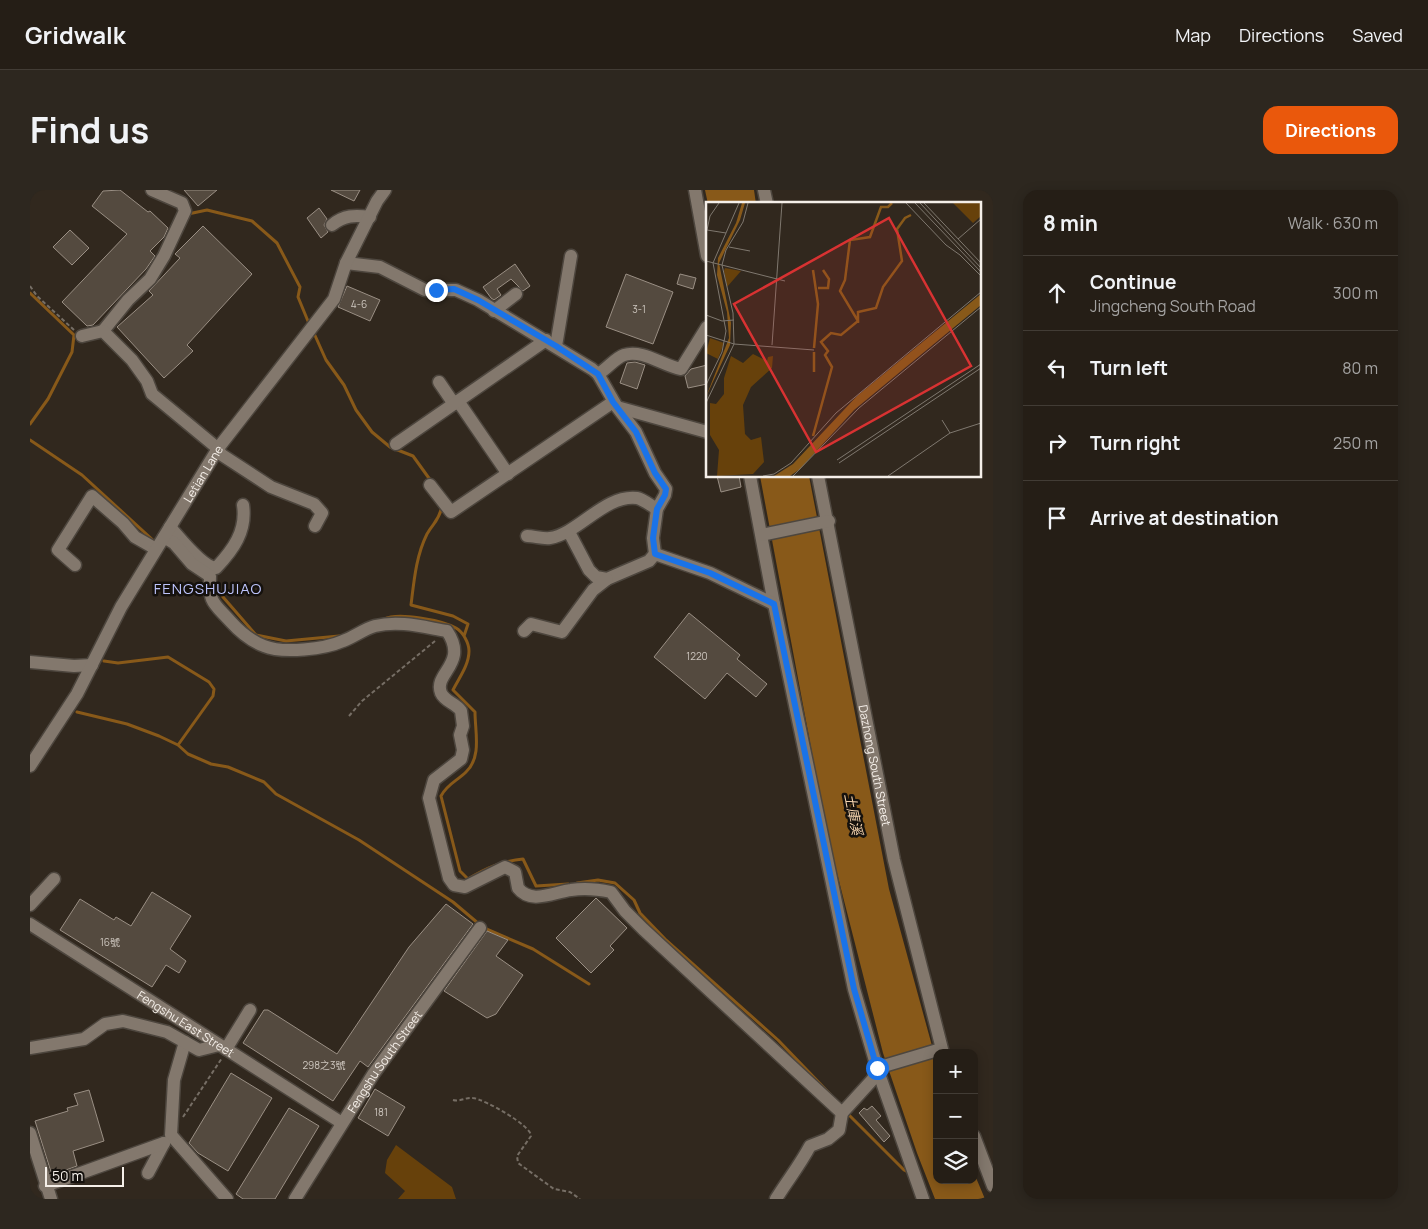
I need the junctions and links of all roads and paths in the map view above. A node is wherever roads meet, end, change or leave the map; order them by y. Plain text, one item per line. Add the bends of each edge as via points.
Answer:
1 (152, 190) edge
2 (385, 190) edge
3 (695, 190) edge
4 (370, 217) junction
5 (332, 225) dead end
6 (706, 250) edge
7 (571, 256) dead end
8 (346, 262) junction
9 (30, 286) edge
10 (516, 294) dead end
11 (494, 311) junction
12 (706, 329) edge
13 (103, 331) junction
14 (82, 336) joint
15 (551, 343) junction
16 (598, 374) junction
17 (439, 382) dead end
18 (456, 403) junction
19 (615, 405) junction
20 (706, 432) edge
21 (396, 444) dead end
22 (218, 450) junction
23 (508, 474) junction
24 (751, 478) edge
25 (818, 478) edge
26 (430, 485) dead end
27 (242, 506) dead end
28 (657, 509) junction
29 (824, 522) junction
30 (315, 526) dead end
31 (167, 532) junction
32 (569, 532) junction
33 (765, 535) junction
34 (527, 536) dead end
35 (156, 549) junction
36 (655, 554) junction
37 (75, 565) dead end
38 (607, 579) junction
39 (774, 604) junction
40 (446, 631) junction
41 (524, 631) dead end
42 (30, 662) edge
43 (92, 665) junction
44 (348, 716) dead end
45 (30, 766) edge
46 (54, 879) dead end
47 (30, 905) edge
48 (30, 924) edge
49 (480, 928) dead end
50 (250, 1010) dead end
51 (185, 1042) junction
52 (222, 1047) junction
53 (30, 1048) edge
54 (941, 1049) edge
55 (933, 1053) edge
56 (879, 1067) junction
57 (453, 1100) dead end
58 (842, 1114) junction
59 (182, 1119) dead end
60 (342, 1122) junction
61 (30, 1133) edge
62 (975, 1139) edge
63 (148, 1173) dead end
64 (45, 1186) junction
65 (993, 1186) edge
66 (50, 1199) edge
67 (227, 1199) edge
68 (295, 1199) edge
69 (580, 1199) edge
70 (776, 1199) edge
71 (923, 1199) edge

1 - 13 street via 182,203 185,211 150,279
2 - 4 street, Letian Lane
3 - 6 street
4 - 5 street via 351,215
4 - 8 street, Letian Lane
7 - 15 street
8 - 11 street via 380,267 426,290 454,289
8 - 22 street, Letian Lane via 334,299
9 - 14 path
10 - 11 street
11 - 15 street
12 - 16 street via 681,369 629,354 622,355
13 - 14 street
13 - 22 street via 132,360 152,394
15 - 16 street
15 - 18 street
16 - 19 street
17 - 18 street
18 - 21 street
18 - 23 street
19 - 20 street
19 - 23 street
19 - 28 street via 636,432 666,489
22 - 30 street via 271,487 314,504 322,513
22 - 31 street, Letian Lane
23 - 26 street via 451,512
24 - 33 street
25 - 29 street, Dazhong South Street
27 - 31 street via 243,529 216,568 210,567
28 - 32 street via 639,498 612,503
28 - 36 street via 653,538
29 - 33 street
29 - 54 street, Dazhong South Street via 894,860
31 - 35 street, Letian Lane
31 - 40 street via 192,564 210,576 210,596 215,606 246,636 264,646 276,649 316,648 342,642 374,626 391,624
32 - 34 street via 550,538
32 - 38 street via 589,570 596,577
33 - 39 street
35 - 37 street via 135,536 92,496 58,550
35 - 43 street, Letian Lane via 121,607
36 - 38 street via 649,561
36 - 39 street via 710,573
38 - 41 street via 594,590 562,632 531,624
39 - 56 street via 846,953
40 - 44 path
40 - 58 street via 453,640 455,657 440,690 462,711 460,735 463,750 458,764 434,780 429,798 449,878 454,885 465,887 505,867 515,872 518,888 526,895 544,896 578,889 611,892 643,929
42 - 43 street
43 - 45 street, Letian Lane
46 - 47 street
48 - 52 street, Fengshu East Street
49 - 60 street, Fengshu South Street
50 - 52 street
51 - 52 street via 199,1050
51 - 53 street via 167,1032 122,1021 105,1024 84,1039
51 - 67 street via 174,1080 171,1135
52 - 59 path via 220,1063
52 - 60 street, Fengshu East Street
55 - 56 street
56 - 58 street via 873,1079
56 - 71 street
57 - 69 path via 472,1097 511,1116 529,1129 532,1136 517,1156 518,1163 554,1190 570,1192
58 - 70 street via 839,1130 828,1139 810,1146
60 - 68 street, Fengshu South Street
61 - 64 street
62 - 65 street
63 - 64 street via 164,1143
64 - 66 street

